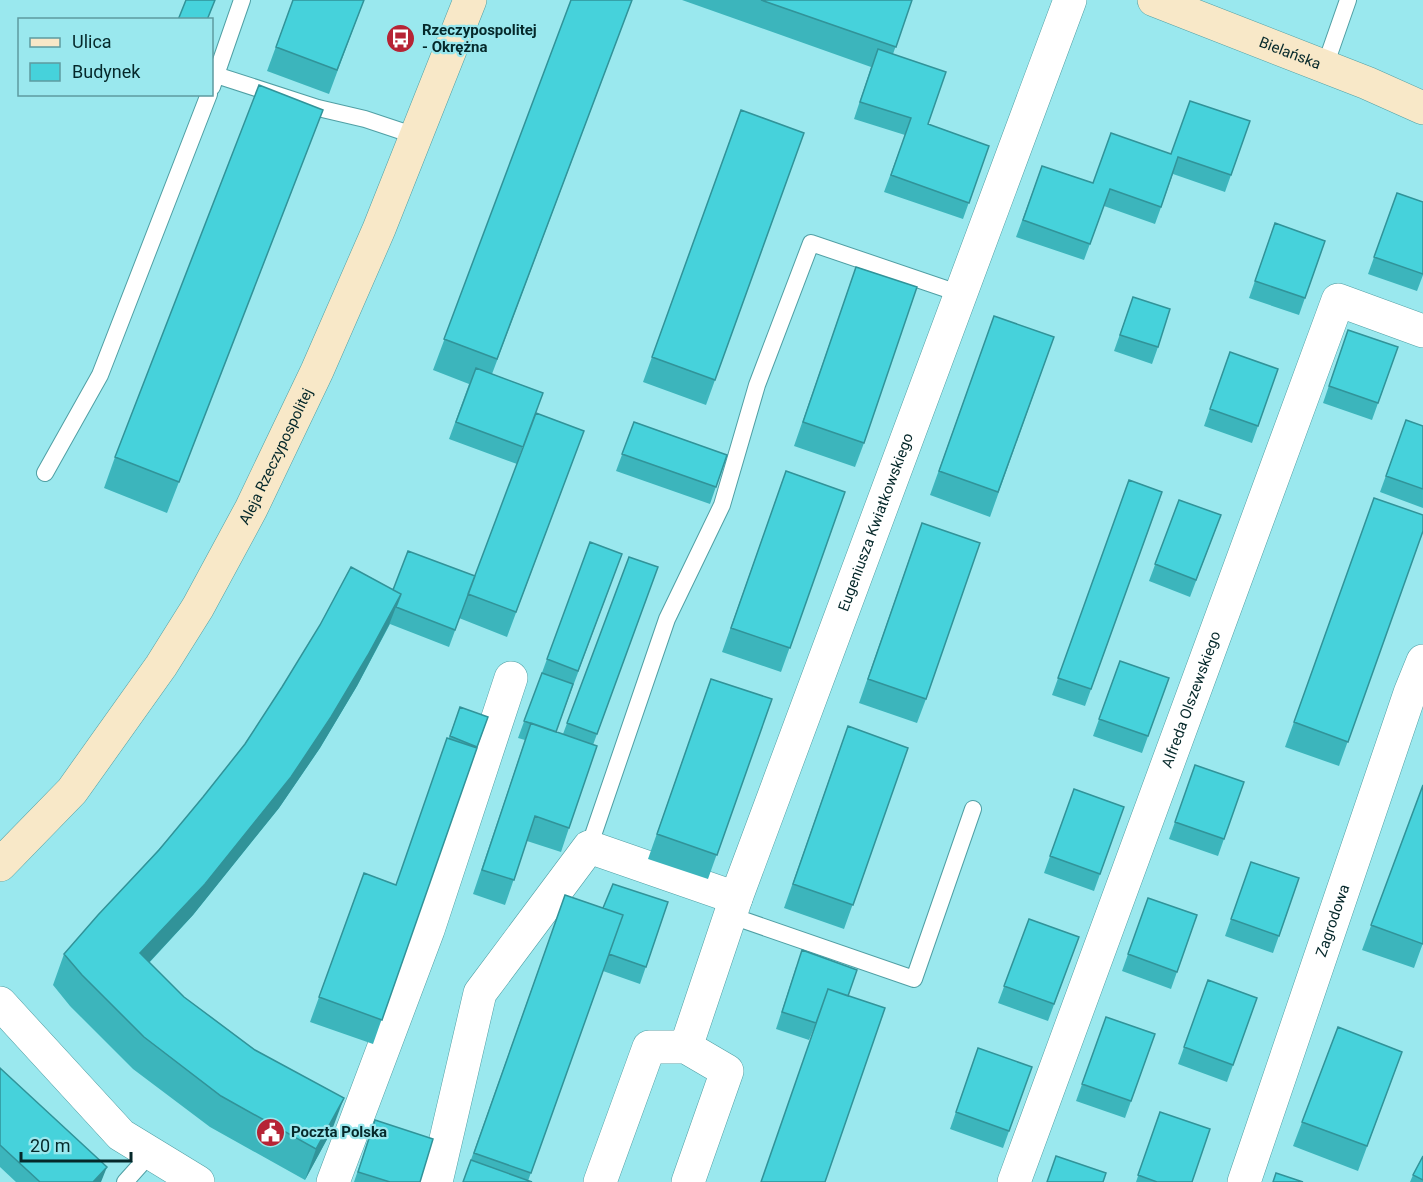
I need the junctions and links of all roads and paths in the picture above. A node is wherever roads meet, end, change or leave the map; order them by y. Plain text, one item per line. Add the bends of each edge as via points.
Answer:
1 (243, 0) edge
2 (470, 0) edge
3 (1070, 0) edge
4 (1154, 0) edge
5 (1348, 0) edge
6 (1325, 66) junction
7 (214, 81) edge
8 (208, 96) edge
9 (1423, 108) edge
10 (416, 136) junction
11 (961, 294) junction
12 (1423, 331) edge
13 (45, 473) dead end
14 (1423, 661) edge
15 (511, 678) dead end
16 (973, 809) dead end
17 (589, 846) junction
18 (0, 865) edge
19 (732, 907) junction
20 (0, 1003) edge
21 (686, 1047) junction
22 (151, 1153) junction
23 (125, 1182) edge
24 (198, 1182) edge
25 (333, 1182) edge
26 (436, 1182) edge
27 (600, 1182) edge
28 (688, 1182) edge
29 (1014, 1182) edge
30 (1244, 1182) edge

1 - 7 lane
2 - 10 street, Aleja Rzeczypospolitej
3 - 11 street, Eugeniusza Kwiatkowskiego
4 - 6 street, Bielańska
5 - 6 lane
6 - 9 street, Bielańska
7 - 10 lane
8 - 13 lane via 100,375
10 - 18 street, Aleja Rzeczypospolitej via 317,371 251,509 198,607 72,791
11 - 17 lane via 811,243 757,385 722,505 667,619
11 - 19 street, Eugeniusza Kwiatkowskiego
12 - 29 street, Alfreda Olszewskiego via 1338,300
14 - 30 street, Zagrodowa
15 - 25 street via 428,930
16 - 19 lane via 914,979
17 - 19 street
17 - 26 street via 480,993
19 - 21 street, Eugeniusza Kwiatkowskiego
20 - 22 street via 121,1135
21 - 27 street via 649,1047
21 - 28 street via 727,1071
22 - 23 lane
22 - 24 street

